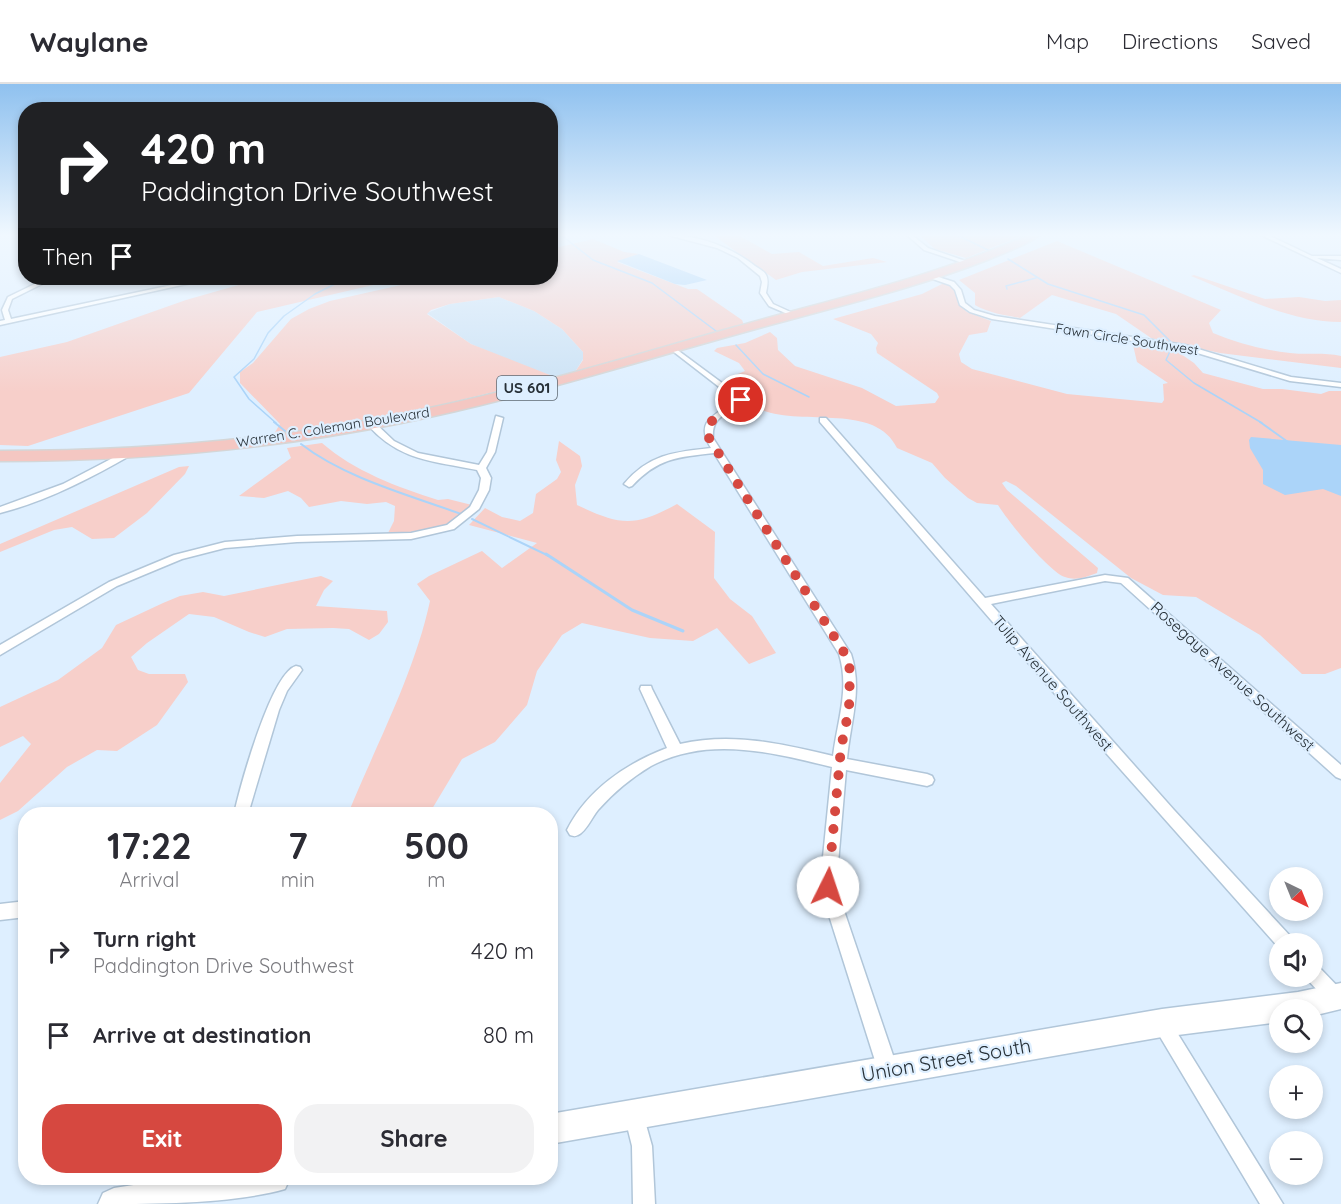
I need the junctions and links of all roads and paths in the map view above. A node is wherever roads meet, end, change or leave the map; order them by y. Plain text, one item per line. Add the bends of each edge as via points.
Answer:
1 (32, 287) edge
2 (167, 287) edge
3 (764, 287) edge
4 (888, 287) edge
5 (958, 287) edge
6 (792, 314) junction
7 (9, 321) junction
8 (0, 323) edge
9 (672, 348) junction
10 (1341, 385) edge
11 (499, 418) dead end
12 (823, 420) dead end
13 (370, 424) junction
14 (717, 450) junction
15 (128, 453) junction
16 (0, 456) edge
17 (481, 468) junction
18 (629, 484) dead end
19 (0, 510) edge
20 (984, 602) junction
21 (0, 651) edge
22 (296, 670) dead end
23 (646, 689) dead end
24 (675, 749) junction
25 (841, 764) junction
26 (1341, 773) edge
27 (927, 780) dead end
28 (243, 807) edge
29 (575, 830) dead end
30 (18, 910) edge
31 (0, 912) edge
32 (1276, 933) edge
33 (1323, 982) edge
34 (1338, 996) edge
35 (1162, 1023) junction
36 (888, 1070) junction
37 (634, 1114) junction
38 (558, 1128) edge
39 (184, 1185) edge
40 (114, 1204) edge
41 (644, 1204) edge
42 (1272, 1204) edge

1 - 7 street via 6,303 4,311
2 - 7 street
3 - 6 street via 768,302
4 - 6 highway, Warren C. Coleman Boulevard / US 601
5 - 10 street, Fawn Circle Southwest via 962,304 994,318 1185,347 1290,379
6 - 9 highway, Warren C. Coleman Boulevard / US 601
7 - 8 street
9 - 13 highway, Warren C. Coleman Boulevard / US 601 via 487,398
9 - 14 street via 741,400 716,416 709,426 709,438
11 - 17 street via 491,452
12 - 20 street, Tulip Avenue Southwest
13 - 15 highway, Warren C. Coleman Boulevard / US 601 via 231,444
13 - 17 street via 391,443 415,455
14 - 18 street via 656,462
14 - 25 street via 845,654 850,670 849,699
15 - 16 highway, Warren C. Coleman Boulevard / US 601
15 - 19 street via 41,496
17 - 21 street via 486,477 484,490 474,509 450,527 411,536 225,545 178,557 113,584
20 - 26 street, Rosegaye Avenue Southwest via 1105,578 1124,580
20 - 32 street, Tulip Avenue Southwest via 1068,703
22 - 28 street via 281,689 272,710
23 - 24 street
24 - 25 street via 748,744
24 - 29 street via 658,755 611,785 589,807
25 - 27 street
25 - 36 street via 828,887
30 - 31 street
33 - 34 street
34 - 35 main road, Union Street South via 1298,1006
35 - 36 main road, Union Street South
35 - 42 street
36 - 37 main road, Union Street South
37 - 38 main road, Union Street South
37 - 41 street via 642,1146
39 - 40 main road

